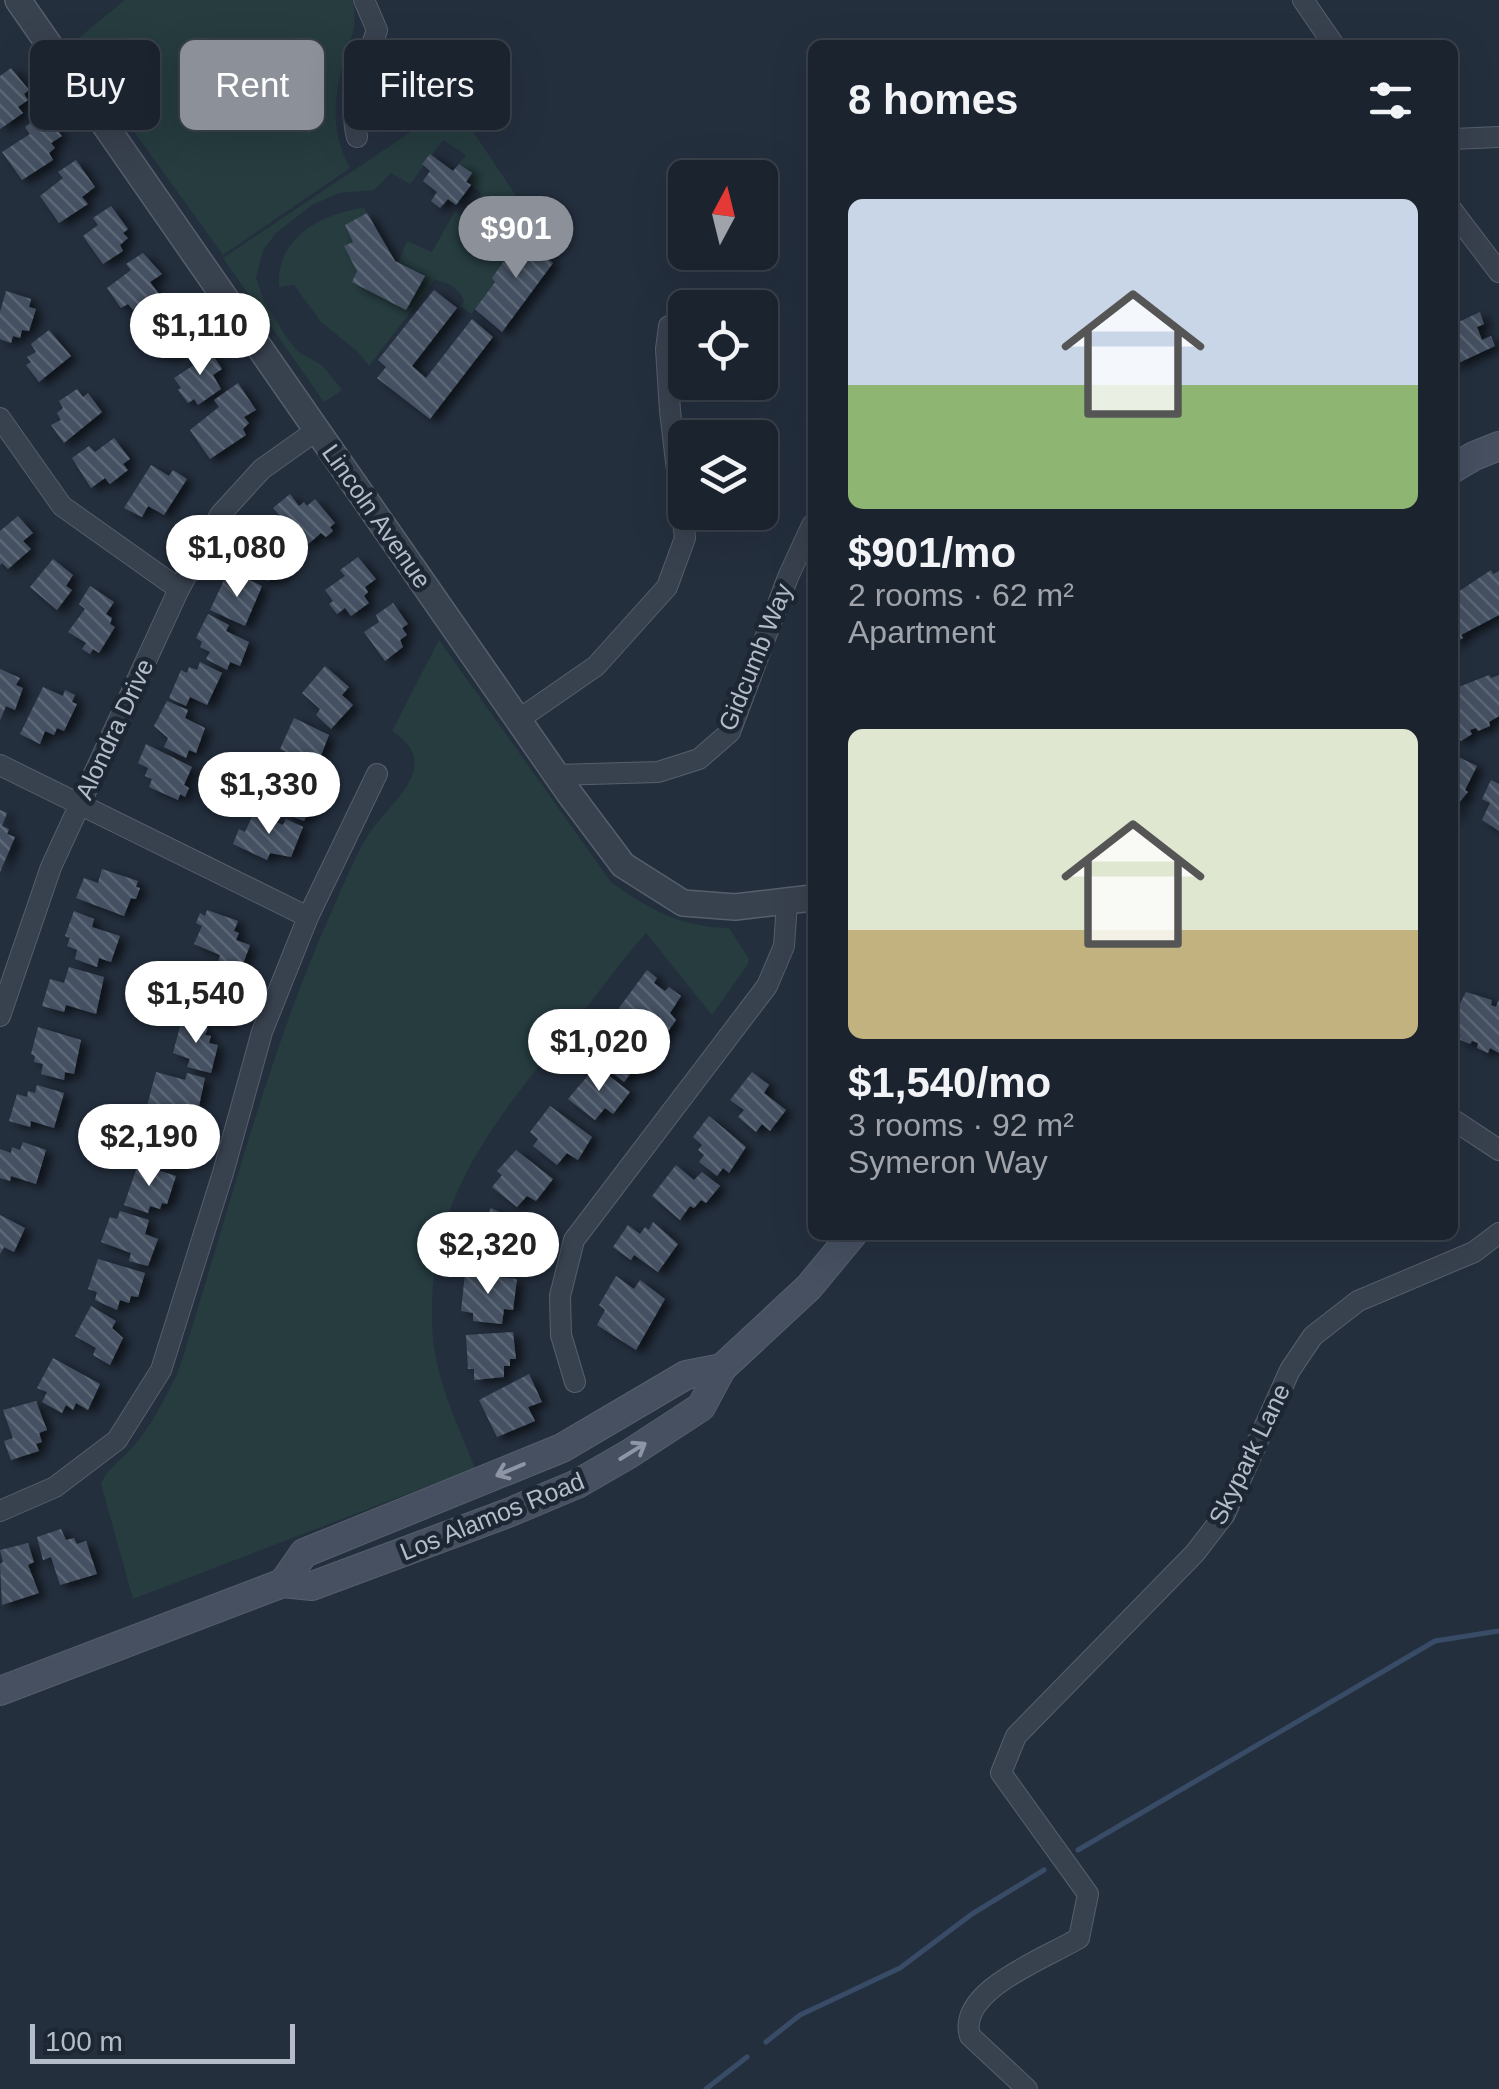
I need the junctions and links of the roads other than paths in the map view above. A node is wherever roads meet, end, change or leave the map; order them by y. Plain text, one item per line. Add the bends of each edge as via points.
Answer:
1 (18, 0) edge
2 (364, 0) edge
3 (1303, 0) edge
4 (1331, 40) edge
5 (357, 137) dead end
6 (1499, 137) edge
7 (1458, 139) edge
8 (1458, 218) edge
9 (1499, 272) edge
10 (668, 334) edge
11 (668, 380) edge
12 (669, 400) edge
13 (0, 418) edge
14 (318, 430) junction
15 (1499, 446) edge
16 (1458, 465) edge
17 (808, 534) edge
18 (179, 588) junction
19 (518, 720) junction
20 (0, 766) edge
21 (377, 774) dead end
22 (556, 775) junction
23 (80, 802) junction
24 (808, 899) edge
25 (786, 902) junction
26 (308, 917) junction
27 (0, 1016) edge
28 (1458, 1123) edge
29 (1499, 1150) edge
30 (1499, 1234) edge
31 (848, 1240) edge
32 (722, 1368) junction
33 (575, 1382) dead end
34 (0, 1511) edge
35 (284, 1584) junction
36 (0, 1692) edge
37 (1027, 2089) edge

1 - 14 street, Lincoln Avenue
2 - 5 street via 377,30 354,103
3 - 4 street
6 - 7 street
8 - 9 street
10 - 11 street
12 - 19 street via 684,538 667,587 596,666
13 - 18 street via 62,506
14 - 18 street, Alondra Drive via 262,469 220,515
14 - 19 street, Lincoln Avenue
15 - 16 main road
17 - 22 street, Gidcumb Way via 730,732 700,760 658,772
18 - 23 street, Alondra Drive
19 - 22 street, Lincoln Avenue
20 - 23 street
21 - 26 street
22 - 25 street, Lincoln Avenue via 624,865 683,904
23 - 26 street
23 - 27 street, Alondra Drive
24 - 25 street, Lincoln Avenue
25 - 33 street via 784,946 768,986 574,1240 560,1296 561,1335
26 - 34 street via 262,1032 162,1370 118,1440 55,1487
28 - 29 street
30 - 37 street, Skypark Lane via 1474,1252 1358,1300 1313,1336 1290,1370 1225,1514 1195,1554 1016,1736 1002,1773 1088,1894 1078,1938 986,1990 970,2018 970,2036
31 - 32 main road, Los Alamos Road via 809,1287
32 -> 35 main road, Los Alamos Road via 686,1375 562,1448 304,1552
35 -> 32 main road, Los Alamos Road via 312,1586 577,1484 701,1407
35 - 36 main road, Los Alamos Road

